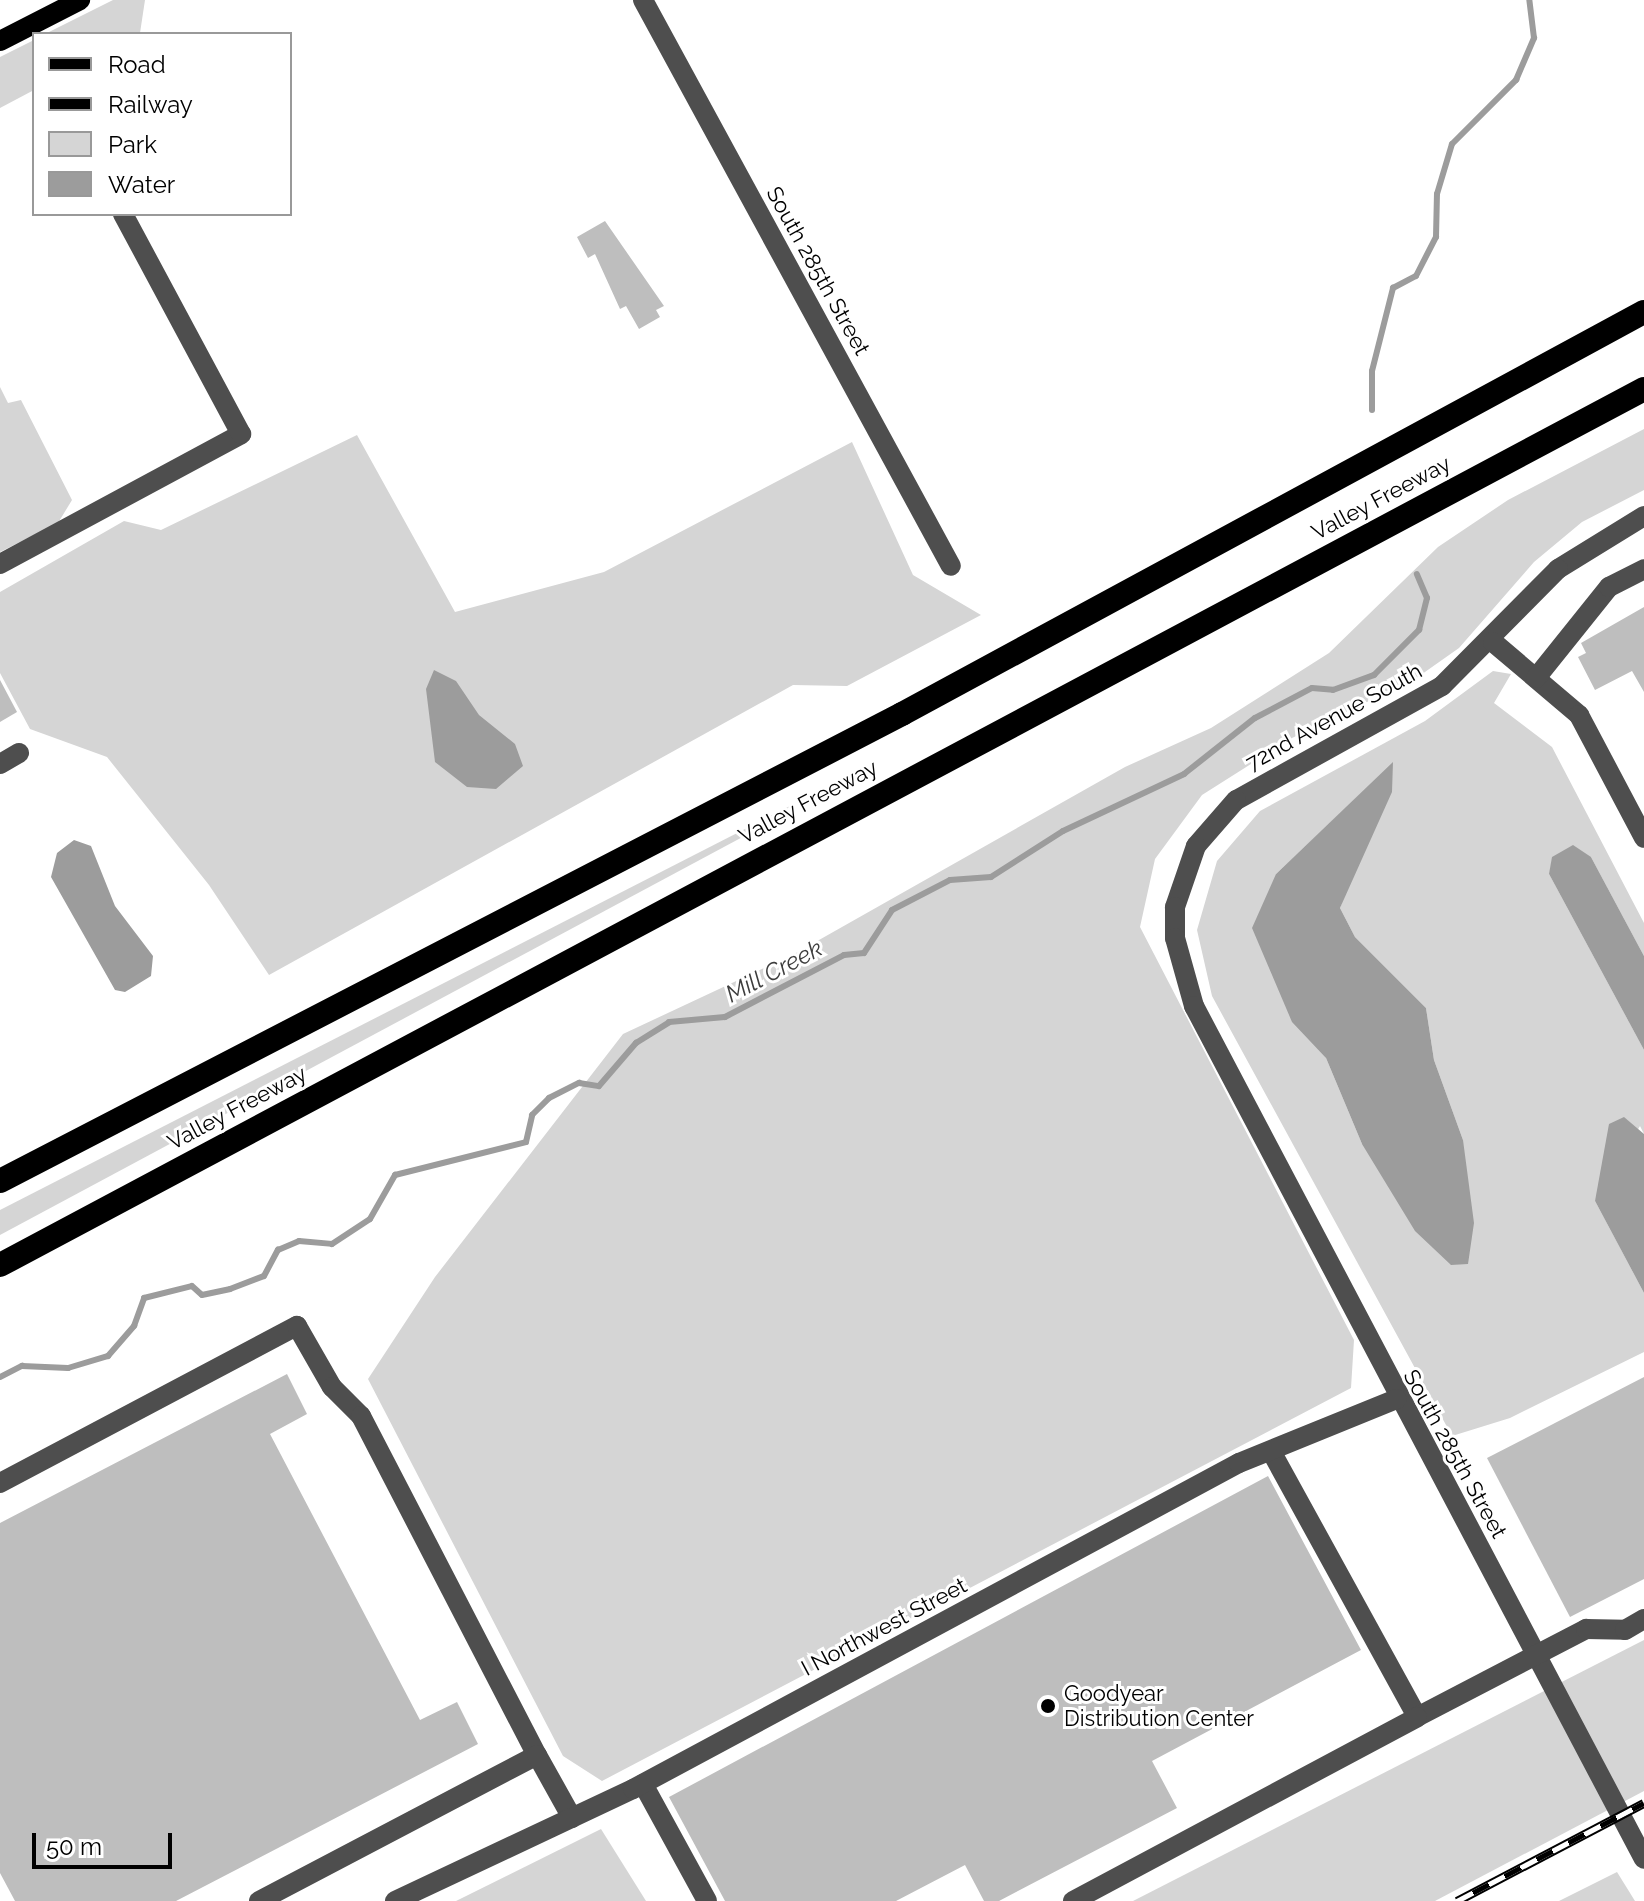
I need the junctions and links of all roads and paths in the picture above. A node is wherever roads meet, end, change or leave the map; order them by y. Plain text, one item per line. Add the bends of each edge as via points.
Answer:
1 (80, 0) edge
2 (643, 0) edge
3 (0, 41) edge
4 (124, 216) edge
5 (1644, 312) edge
6 (1644, 389) edge
7 (1644, 516) edge
8 (0, 564) edge
9 (951, 566) dead end
10 (1644, 569) edge
11 (1493, 642) junction
12 (1536, 678) junction
13 (19, 753) dead end
14 (0, 764) edge
15 (1644, 838) edge
16 (1228, 1069) joint
17 (0, 1181) edge
18 (0, 1265) edge
19 (1397, 1399) junction
20 (1271, 1451) junction
21 (0, 1483) edge
22 (1644, 1619) edge
23 (1537, 1653) junction
24 (1417, 1717) junction
25 (537, 1755) junction
26 (643, 1784) junction
27 (572, 1818) junction
28 (1644, 1859) edge
29 (293, 1893) edge
30 (259, 1901) edge
31 (395, 1901) edge
32 (707, 1901) edge
33 (1073, 1901) edge

1 - 3 main road
2 - 9 street, South 285th Street
4 - 8 street via 241,434
5 - 17 highway, Valley Freeway via 902,714
6 - 18 highway, Valley Freeway
7 - 11 street, 72nd Avenue South via 1558,569
10 - 12 street via 1609,587
11 - 12 street
11 - 16 street, 72nd Avenue South via 1442,686 1270,775 1196,846 1175,907 1175,938 1194,1006
12 - 15 street via 1579,715
13 - 14 street
16 - 19 street, South 285th Street
19 - 20 street, I Northwest Street
19 - 23 street, South 285th Street
20 - 24 street
20 - 26 street, I Northwest Street
21 - 25 street via 297,1326 332,1387 361,1416
22 - 23 street via 1625,1630 1586,1629
23 - 24 street
23 - 28 street, South 285th Street
24 - 33 street
25 - 27 street
25 - 29 street
26 - 27 street, I Northwest Street
26 - 32 street
27 - 31 street, I Northwest Street
29 - 30 street

